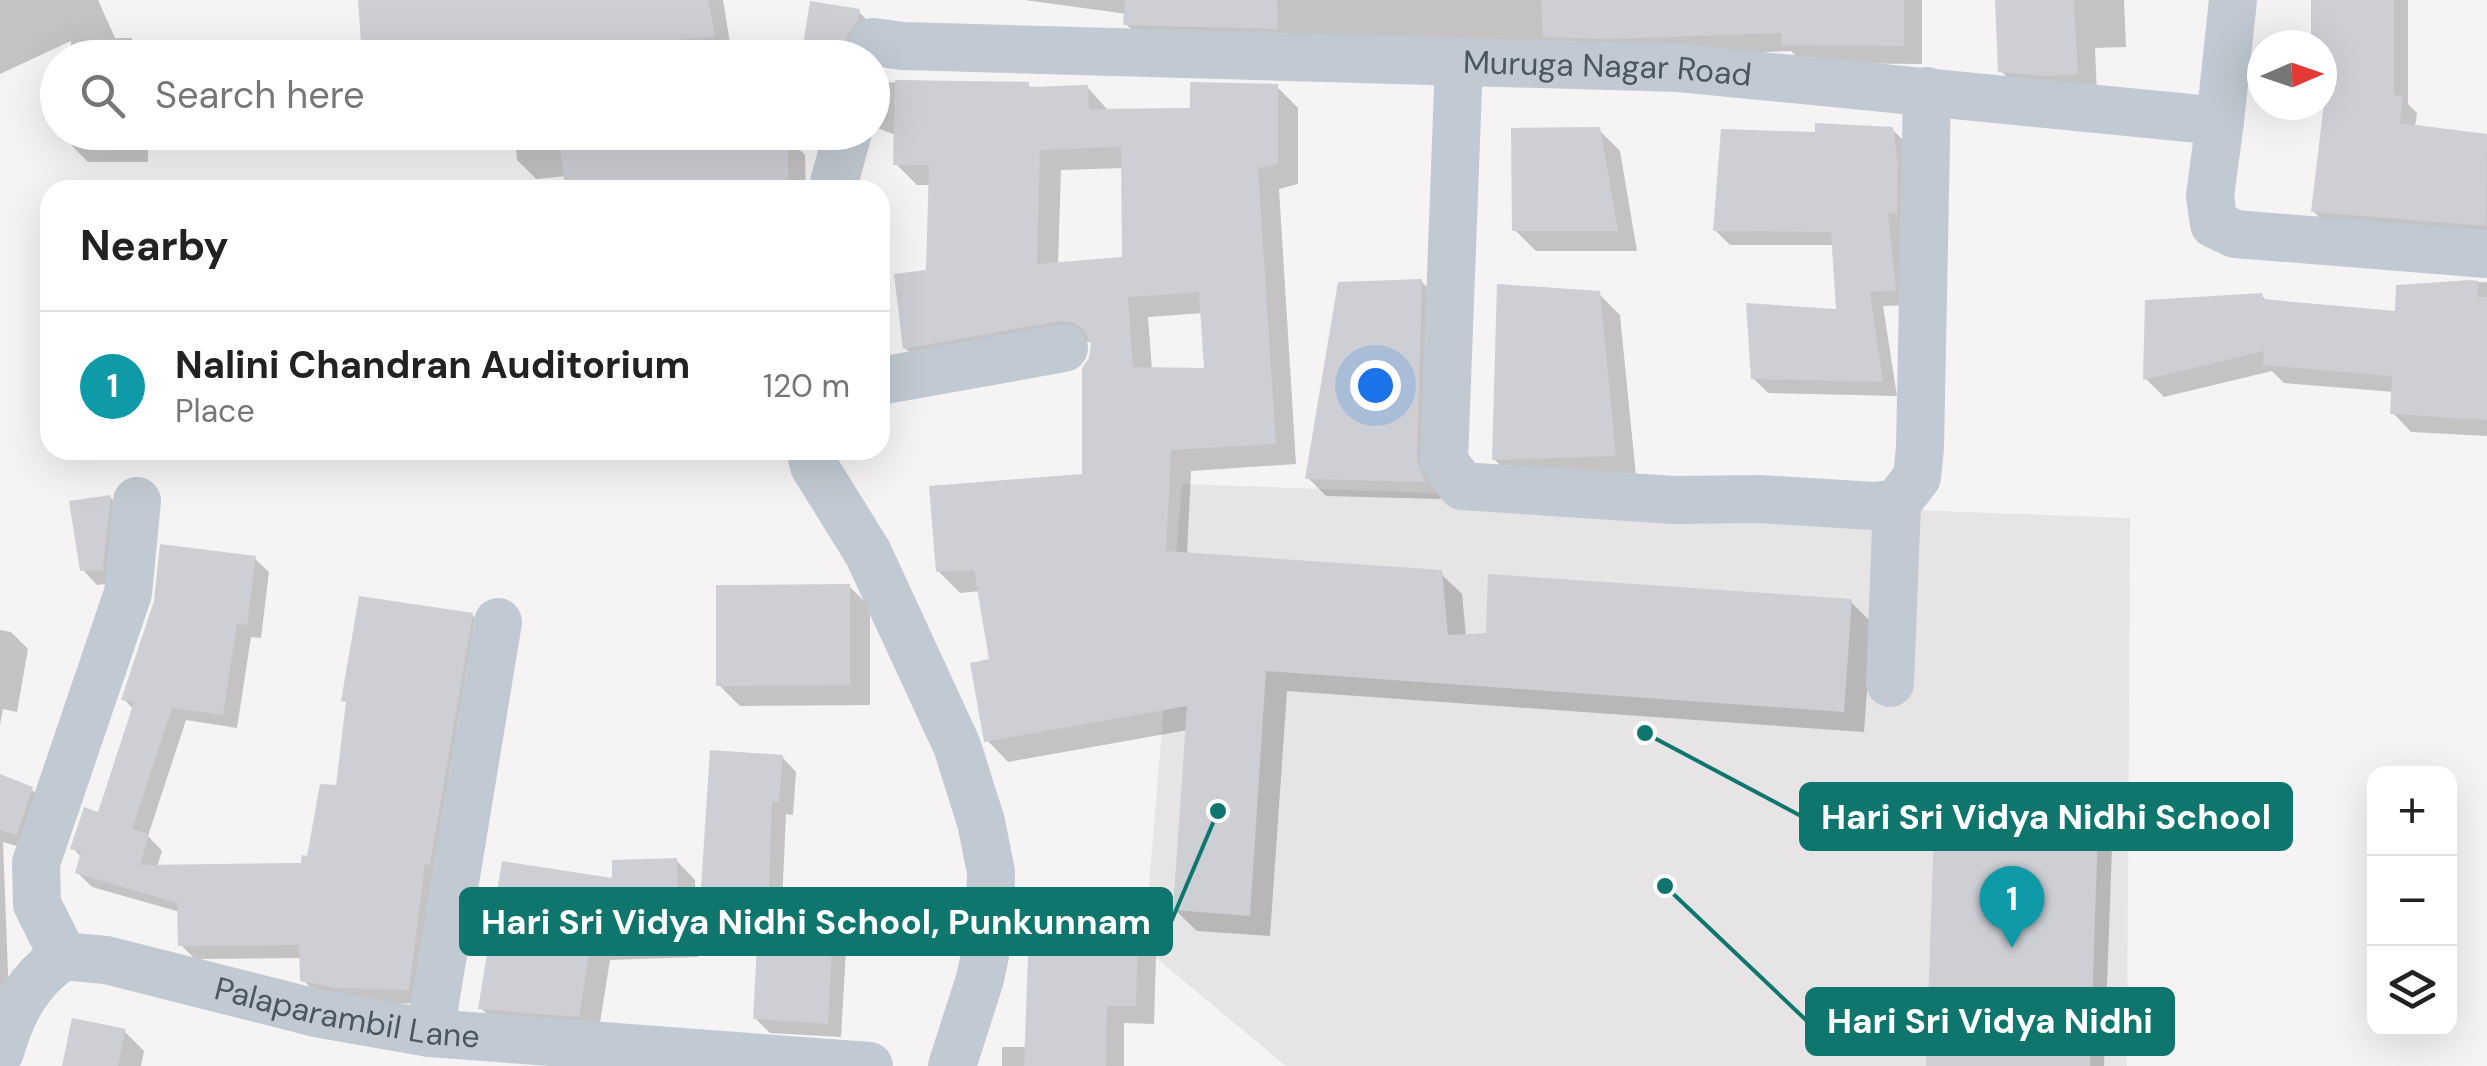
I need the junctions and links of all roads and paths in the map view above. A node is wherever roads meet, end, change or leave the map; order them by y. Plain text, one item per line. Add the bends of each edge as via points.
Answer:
1 (2233, 0) edge
2 (890, 41) edge
3 (1459, 62) junction
4 (1927, 91) junction
5 (2220, 121) junction
6 (843, 150) edge
7 (835, 180) edge
8 (2487, 254) edge
9 (1064, 348) dead end
10 (890, 379) edge
11 (812, 460) edge
12 (138, 501) dead end
13 (1897, 503) junction
14 (498, 622) dead end
15 (1890, 683) dead end
16 (63, 956) junction
17 (430, 1033) junction
18 (0, 1052) edge
19 (869, 1066) edge
20 (952, 1066) edge

1 - 5 street
2 - 3 street, Muruga Nagar Road
3 - 4 street, Muruga Nagar Road via 1680,68
3 - 13 street via 1444,461 1462,486 1674,500
4 - 5 street, Muruga Nagar Road
4 - 13 street via 1920,448 1916,477
5 - 8 street via 2210,196 2214,224 2234,234
6 - 7 street
9 - 10 street
11 - 20 street via 868,553 957,746 980,822 991,872 990,931
12 - 16 street via 128,593 36,863 37,904
13 - 15 street
14 - 17 street
16 - 17 street, Palaparambil Lane
16 - 18 street via 22,994
17 - 19 street, Palaparambil Lane

